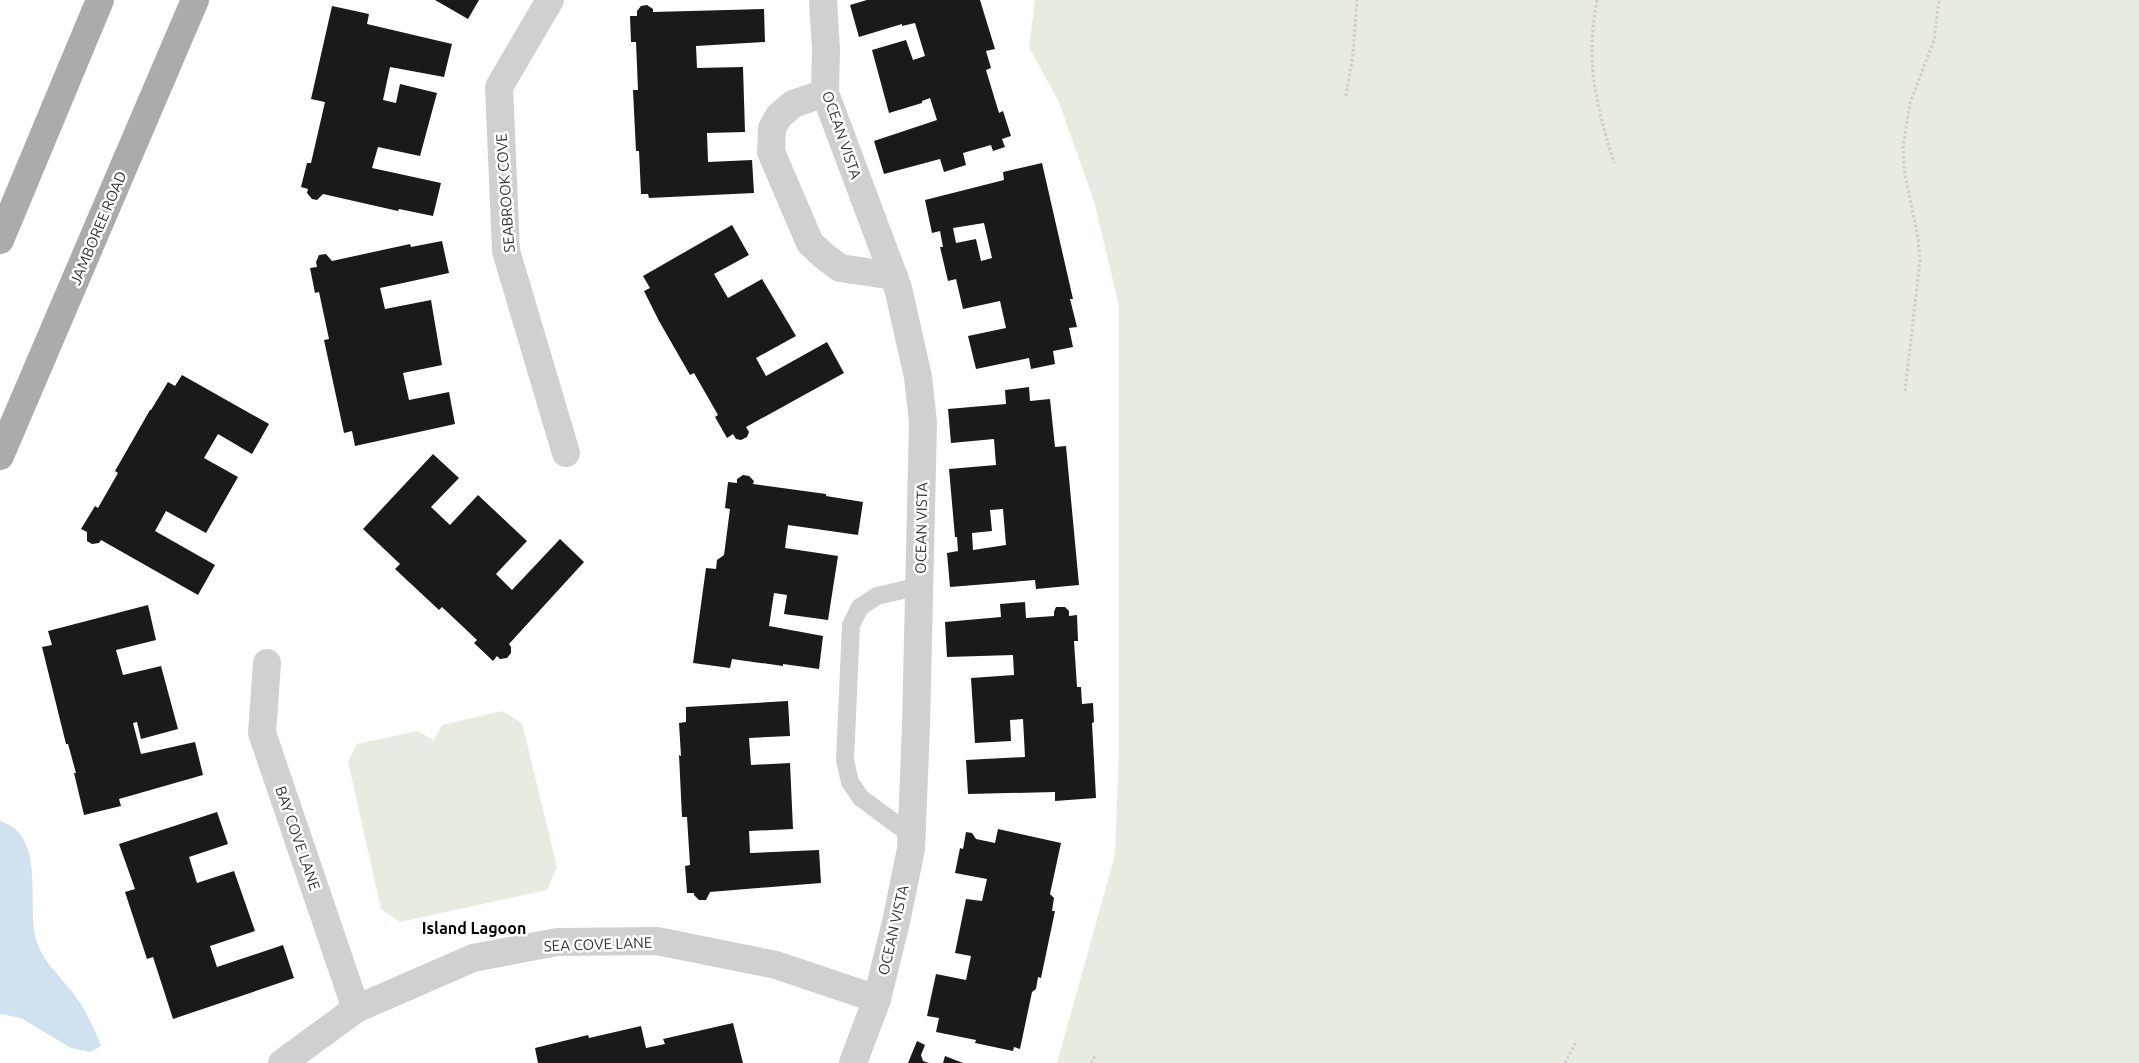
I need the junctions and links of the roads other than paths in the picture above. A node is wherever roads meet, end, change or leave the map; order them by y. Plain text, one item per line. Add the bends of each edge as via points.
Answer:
1 (100, 0) edge
2 (195, 0) edge
3 (550, 0) edge
4 (823, 0) edge
5 (825, 93) junction
6 (0, 240) edge
7 (894, 276) junction
8 (566, 452) dead end
9 (0, 456) edge
10 (920, 586) junction
11 (267, 663) dead end
12 (911, 835) junction
13 (877, 999) junction
14 (356, 1010) junction
15 (282, 1063) edge
16 (853, 1063) edge

1 - 6 main road
2 - 9 main road, JAMBOREE ROAD
3 - 8 street, SEABROOK COVE via 499,87 506,250
4 - 5 street, OCEAN VISTA
5 - 7 street, OCEAN VISTA
5 - 7 street via 793,104 779,116 772,128 771,152 810,242 840,268
7 - 10 street, OCEAN VISTA via 918,377 923,422
10 - 12 street, OCEAN VISTA
10 - 12 lane via 877,596 860,607 851,625 848,651 845,760 850,782 861,798
11 - 14 street, BAY COVE LANE via 262,732
12 - 13 street, OCEAN VISTA via 896,922
13 - 14 street, SEA COVE LANE via 776,965 657,941 557,942 473,958
13 - 16 street, OCEAN VISTA
14 - 15 street, SEA COVE LANE

